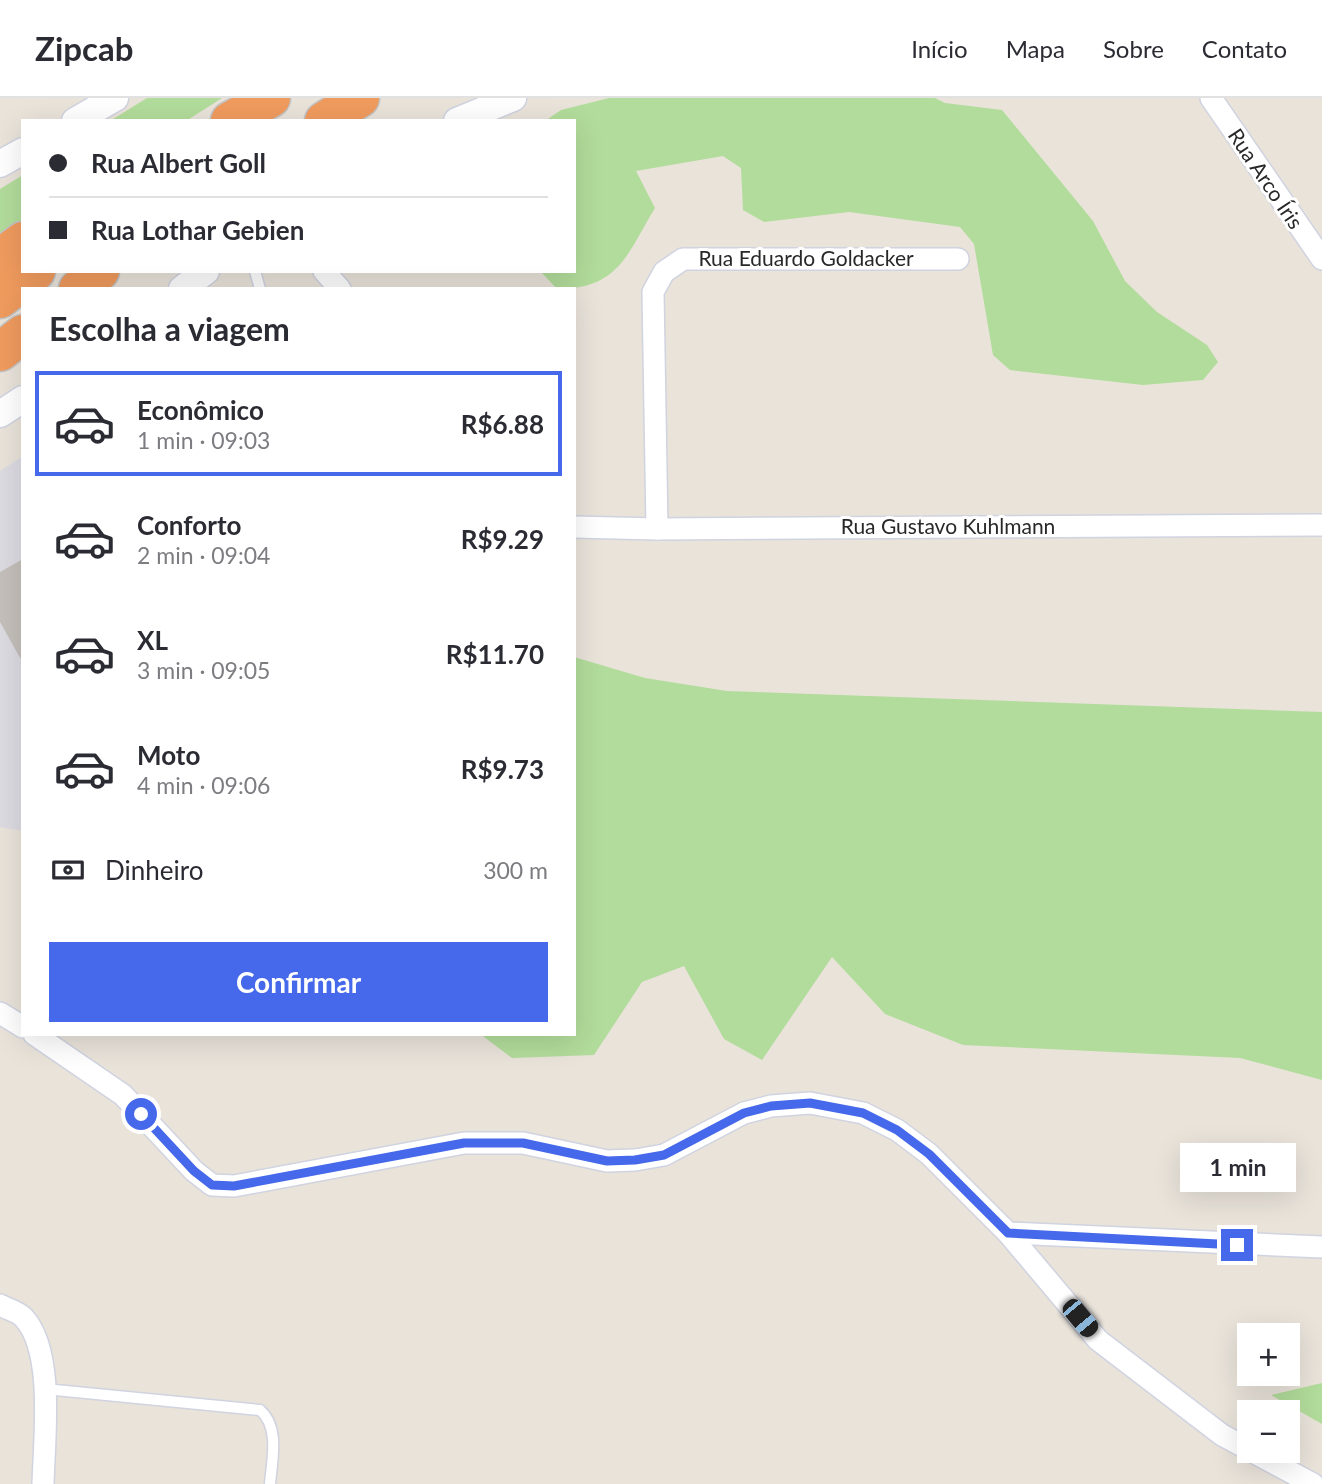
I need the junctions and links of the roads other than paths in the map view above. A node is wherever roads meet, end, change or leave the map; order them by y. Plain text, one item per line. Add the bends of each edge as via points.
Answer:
1 (115, 98) edge
2 (274, 98) edge
3 (360, 98) edge
4 (513, 98) edge
5 (1211, 98) edge
6 (78, 119) edge
7 (234, 119) edge
8 (246, 119) edge
9 (327, 119) edge
10 (462, 119) edge
11 (21, 152) edge
12 (0, 164) edge
13 (21, 242) edge
14 (0, 258) edge
15 (958, 259) dead end
16 (1322, 259) edge
17 (33, 273) edge
18 (98, 273) edge
19 (203, 273) edge
20 (326, 273) edge
21 (80, 287) edge
22 (185, 287) edge
23 (338, 287) edge
24 (0, 299) edge
25 (21, 336) edge
26 (0, 352) edge
27 (21, 400) edge
28 (0, 414) edge
29 (1322, 525) edge
30 (576, 527) edge
31 (656, 529) junction
32 (0, 1013) edge
33 (21, 1026) edge
34 (37, 1036) edge
35 (1008, 1233) junction
36 (1322, 1247) edge
37 (0, 1305) edge
38 (46, 1389) junction
39 (1237, 1443) edge
40 (1274, 1463) edge
41 (43, 1484) edge
42 (270, 1484) edge
43 (1313, 1484) edge

1 - 6 street
2 - 7 highway
2 - 8 highway
3 - 9 highway
4 - 10 street
5 - 16 street, Rua Arco Íris
11 - 12 street
13 - 14 highway
15 - 31 street, Rua Eduardo Goldacker via 683,259 664,272 653,292
17 - 24 highway
18 - 21 highway
19 - 22 street
20 - 23 street
25 - 26 highway
27 - 28 street
29 - 31 street, Rua Gustavo Kuhlmann
30 - 31 street, Rua Gustavo Kuhlmann
32 - 33 street
34 - 35 street via 123,1095 212,1185 234,1186 464,1143 523,1143 607,1161 635,1160 664,1155 744,1113 810,1103 863,1113 897,1130 929,1154
35 - 36 street
35 - 39 street via 1098,1340
37 - 38 street via 23,1316 35,1337
38 - 41 street
38 - 42 lane via 260,1410 273,1431
40 - 43 street

